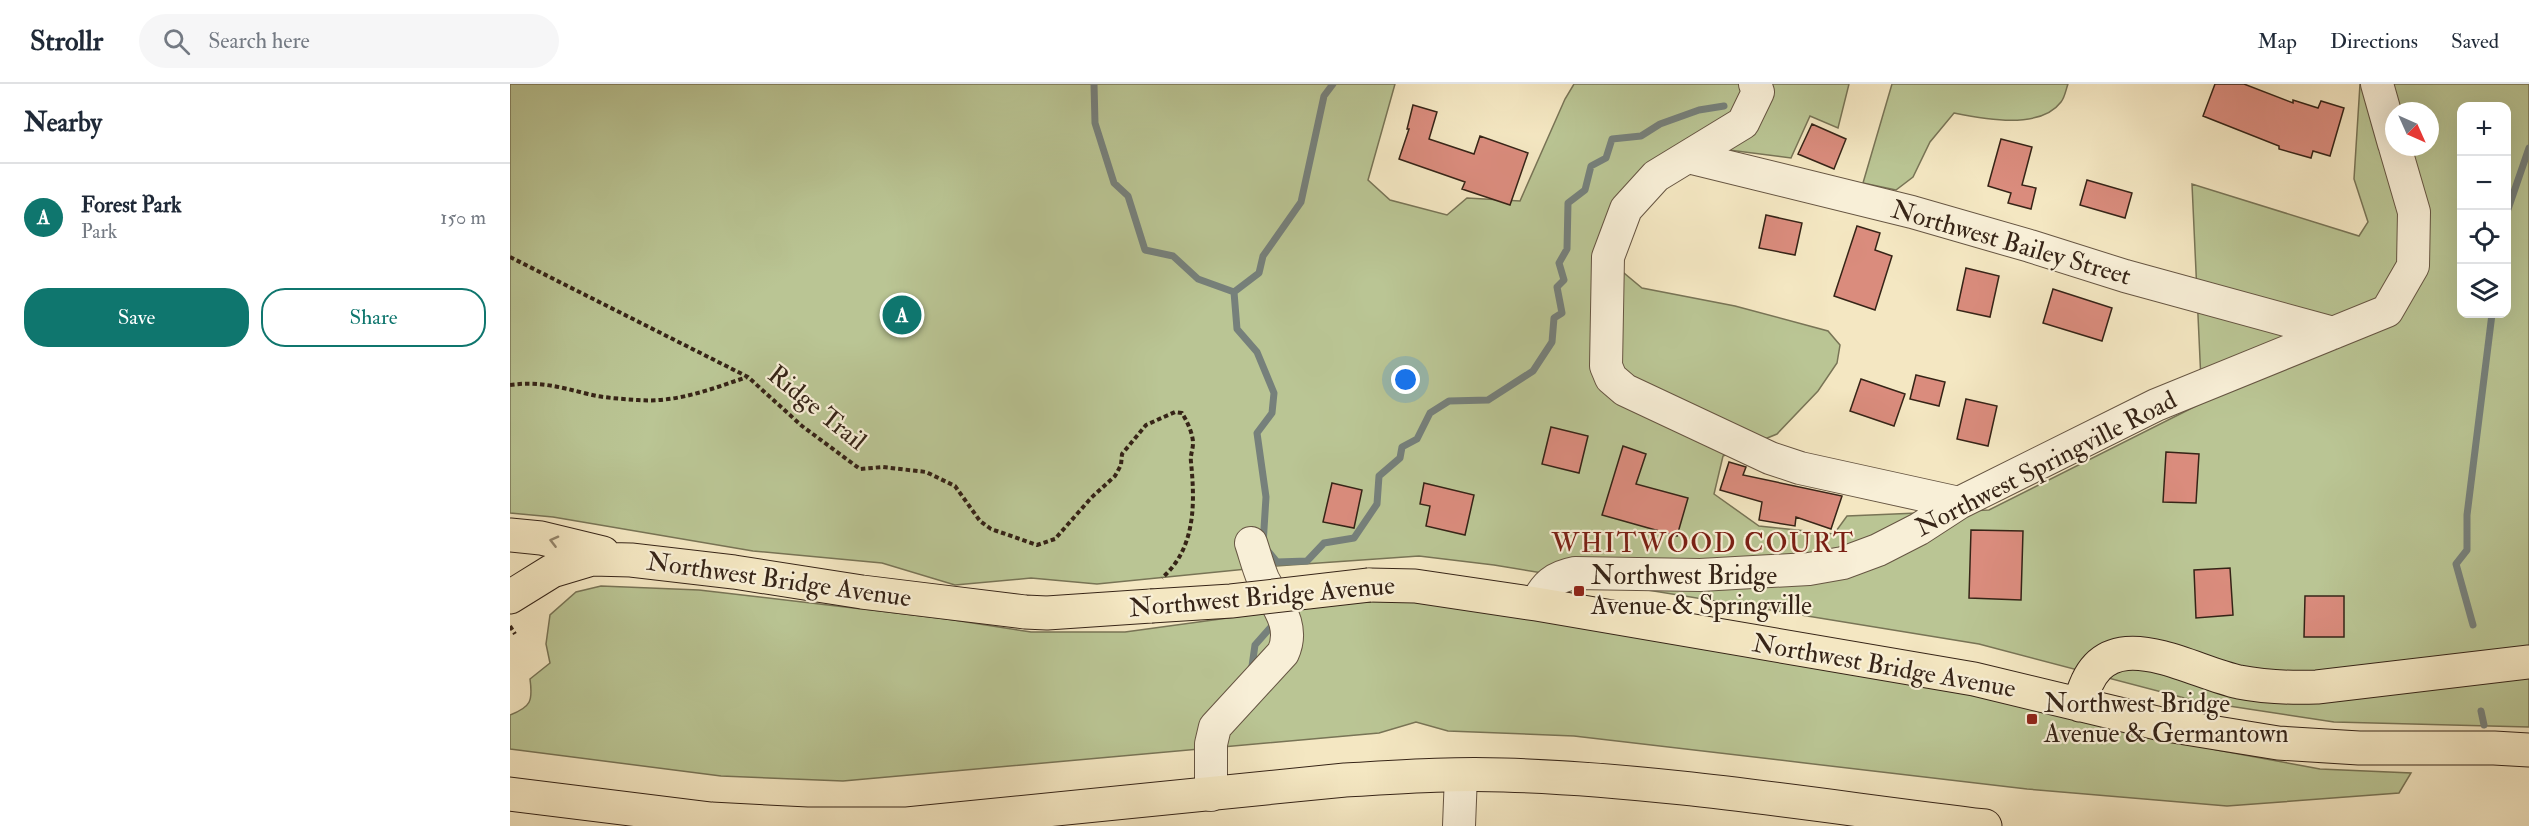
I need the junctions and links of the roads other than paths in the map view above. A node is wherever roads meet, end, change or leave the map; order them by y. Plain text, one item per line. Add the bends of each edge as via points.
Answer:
1 (1755, 84) edge
2 (2372, 85) edge
3 (2385, 121) edge
4 (2397, 156) edge
5 (1688, 157) junction
6 (2333, 333) junction
7 (1959, 503) junction
8 (510, 535) edge
9 (1251, 543) dead end
10 (631, 560) junction
11 (519, 591) edge
12 (1536, 604) junction
13 (2529, 662) edge
14 (2080, 705) junction
15 (2529, 750) edge
16 (1461, 775) junction
17 (510, 794) edge
18 (1212, 795) junction
19 (1459, 826) edge
20 (1985, 826) edge

1 - 5 street via 1758,92 1743,123
2 - 3 street, Northwest Springville Road
4 - 6 street, Northwest Springville Road via 2414,212 2413,266 2387,311
5 - 6 street, Northwest Bailey Street via 1912,213
5 - 7 street via 1656,176 1626,209 1608,257 1606,366 1611,378 1624,390 1770,458
6 - 7 street, Northwest Springville Road via 2156,405
7 - 12 street, Northwest Springville Road via 1919,530 1843,563 1809,569 1700,575 1575,573 1550,582
10 -> 8 main road, Northwest Bridge Avenue via 541,538
9 - 18 street via 1262,576 1286,622 1287,644 1215,727 1211,744
10 - 11 main road, Northwest Bridge Avenue via 577,562 552,571
10 - 12 main road, Northwest Bridge Avenue, bridge via 1025,612 1047,613 1155,593 1231,601 1369,585 1415,586
12 - 14 main road, Northwest Bridge Avenue via 1974,679
13 - 14 main road via 2286,689 2238,681 2134,651 2118,653 2103,662 2084,684
14 - 15 main road, Northwest Bridge Avenue via 2161,724 2278,743 2370,749
16 - 18 main road via 1345,780
16 - 19 street
16 - 20 main road via 1679,788
17 - 18 main road via 711,819 807,824 907,824

